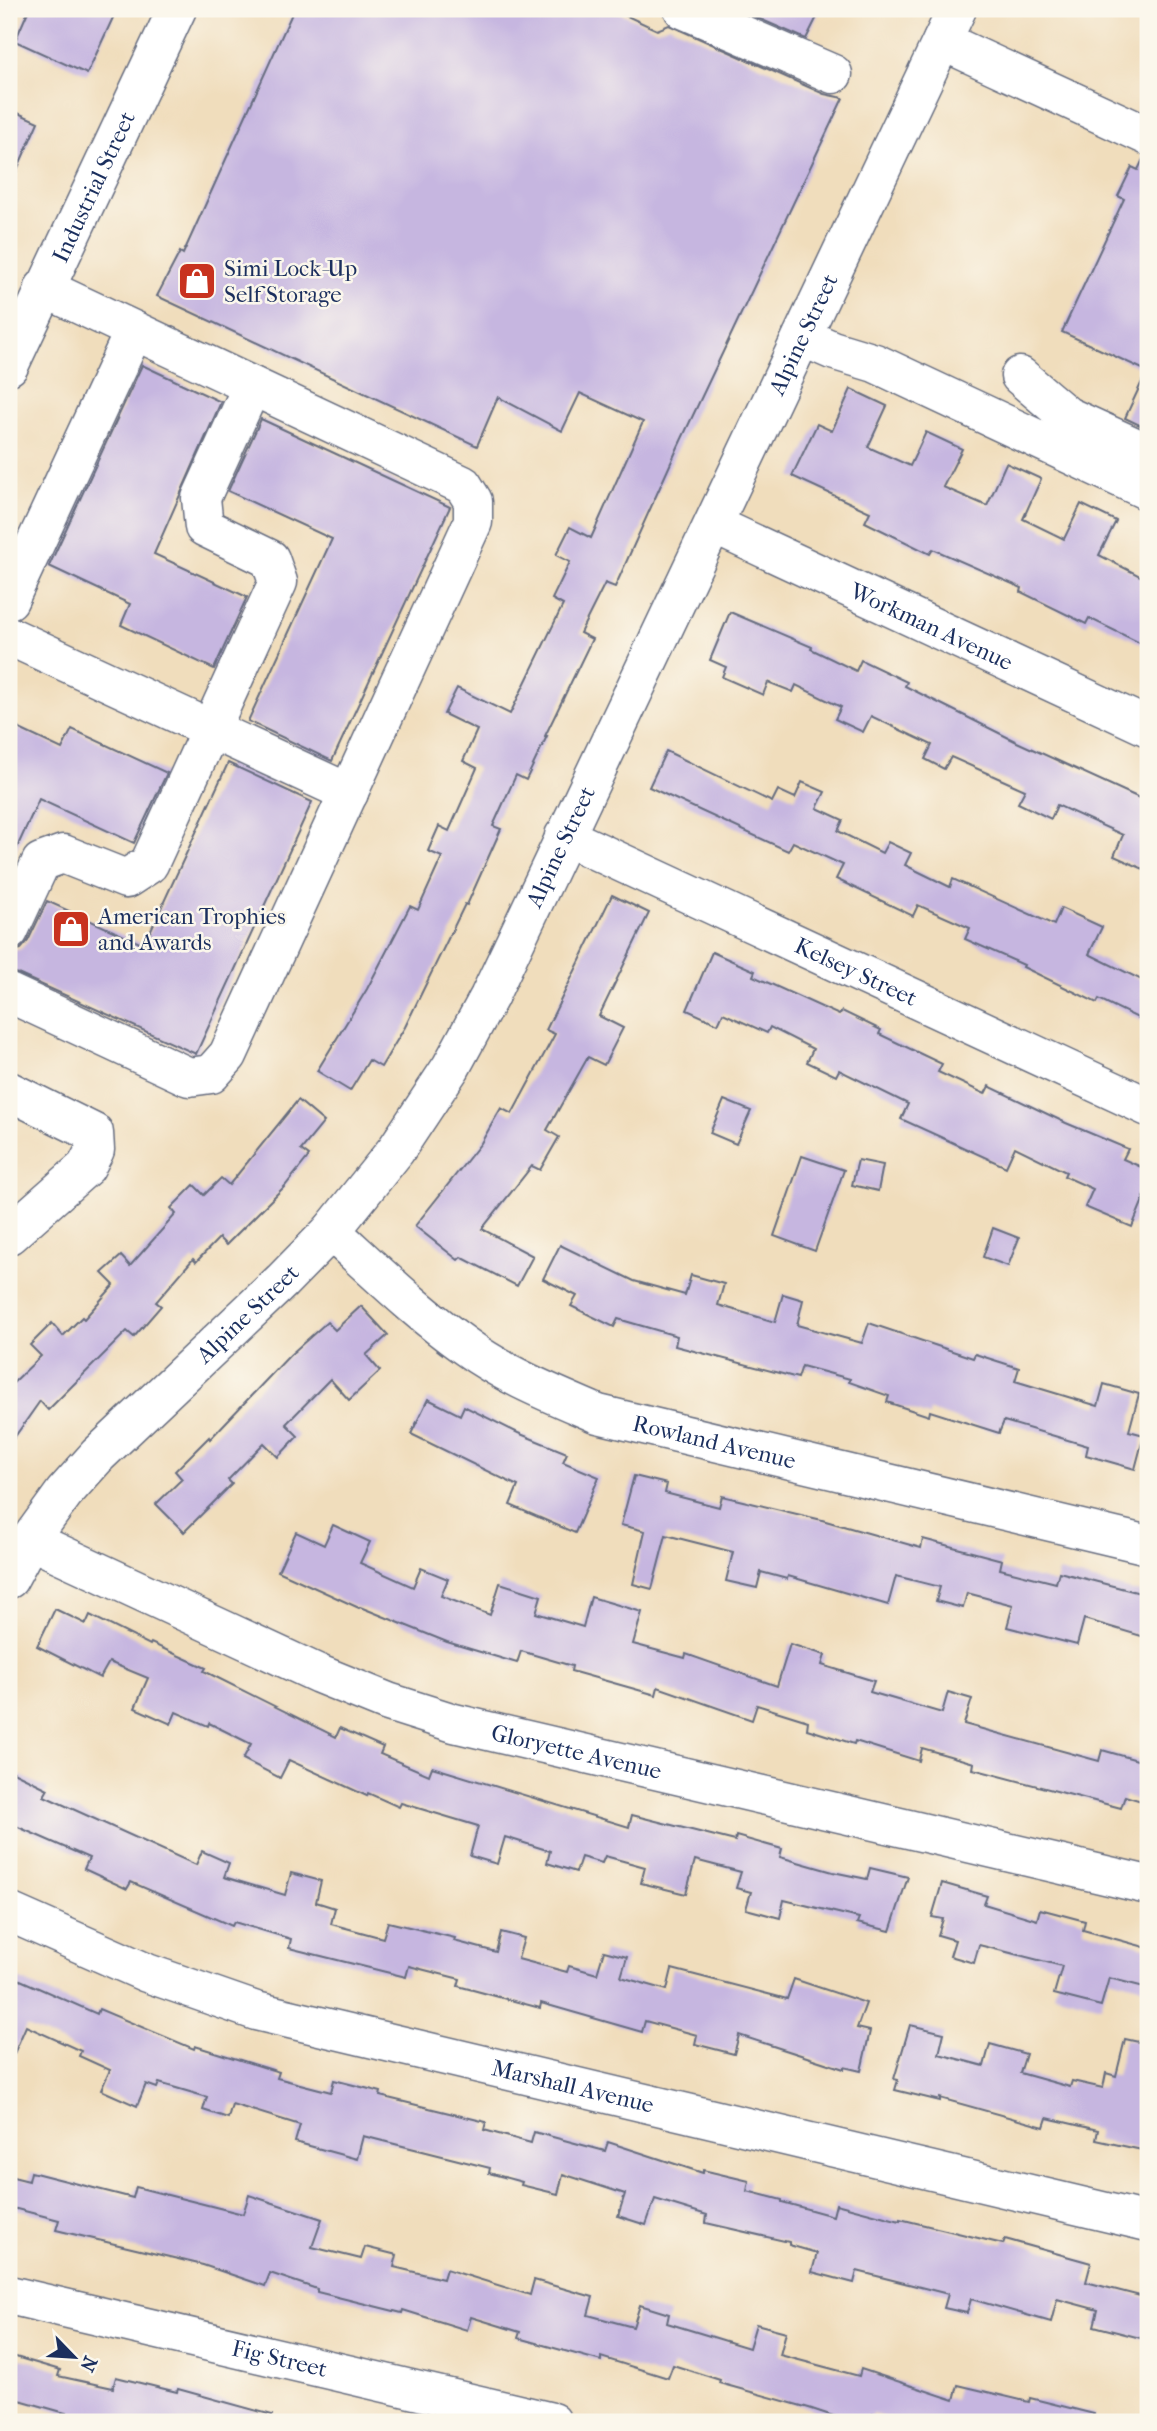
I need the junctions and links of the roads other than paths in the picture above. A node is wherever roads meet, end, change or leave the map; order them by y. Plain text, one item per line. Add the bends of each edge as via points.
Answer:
1 (177, 9) edge
2 (683, 9) edge
3 (950, 25) edge
4 (833, 74) dead end
5 (1148, 136) edge
6 (44, 288) junction
7 (134, 331) junction
8 (802, 337) junction
9 (9, 366) edge
10 (1020, 376) dead end
11 (252, 386) junction
12 (1148, 453) edge
13 (1148, 491) edge
14 (714, 525) junction
15 (9, 600) edge
16 (9, 636) edge
17 (1148, 727) edge
18 (211, 729) junction
19 (349, 793) junction
20 (564, 836) junction
21 (9, 931) edge
22 (9, 993) edge
23 (9, 1091) edge
24 (1148, 1107) edge
25 (331, 1231) junction
26 (9, 1235) edge
27 (30, 1540) junction
28 (1148, 1545) edge
29 (9, 1579) edge
30 (1148, 1885) edge
31 (9, 1912) edge
32 (1148, 2222) edge
33 (9, 2295) edge
34 (552, 2422) edge

1 - 6 street, Industrial Street
2 - 4 street
3 - 5 street
3 - 8 street, Alpine Street
6 - 7 street
6 - 9 street, Industrial Street
7 - 11 street
7 - 15 street
8 - 13 street via 875,362
8 - 14 street, Alpine Street
10 - 12 street via 1067,416
11 - 18 street via 201,498 204,527 270,559 278,582
11 - 19 street via 463,485 473,501 473,522
14 - 17 street, Workman Avenue
14 - 20 street, Alpine Street
16 - 18 street
18 - 19 street
18 - 21 street via 149,864 126,879 63,854 41,862
19 - 22 street via 228,1055 211,1074 189,1077
20 - 24 street, Kelsey Street
20 - 25 street, Alpine Street via 451,1067 396,1150
23 - 26 street via 94,1133 95,1150 86,1167
25 - 27 street, Alpine Street via 98,1455
25 - 28 street, Rowland Avenue via 466,1347 526,1383 598,1414
27 - 29 street, Alpine Street
27 - 30 street, Gloryette Avenue via 318,1674 441,1719
31 - 32 street, Marshall Avenue via 147,1973 256,2011
33 - 34 street, Fig Street

